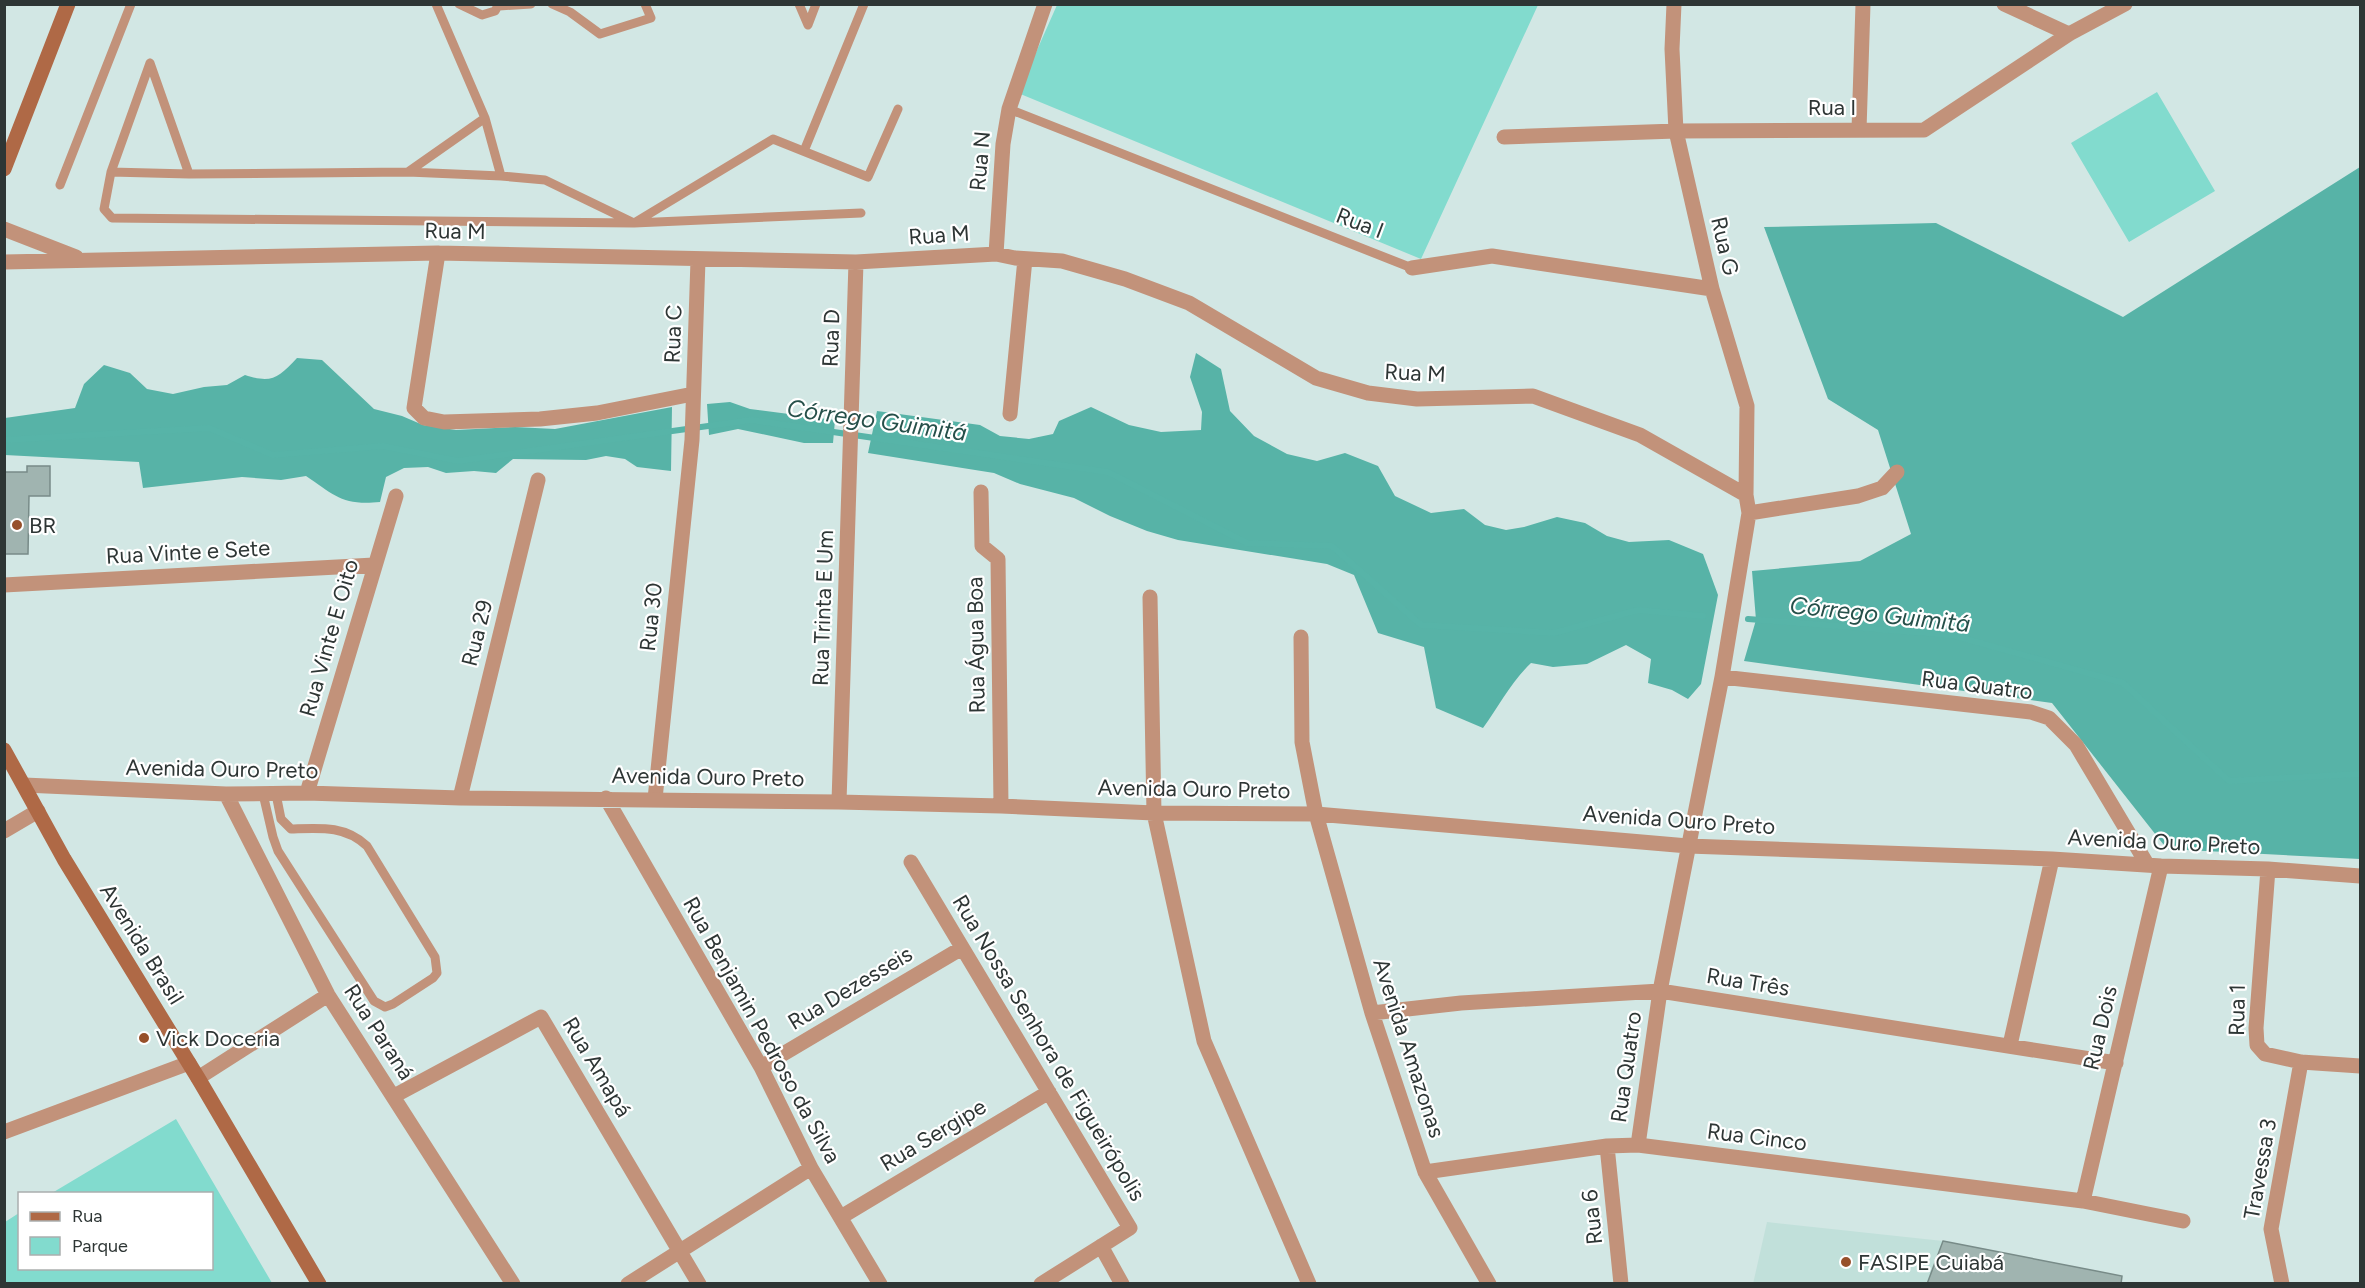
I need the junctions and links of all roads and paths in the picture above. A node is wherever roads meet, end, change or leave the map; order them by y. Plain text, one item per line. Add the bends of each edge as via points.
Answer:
1 (131, 4) edge
2 (436, 4) edge
3 (459, 4) edge
4 (531, 4) edge
5 (552, 4) edge
6 (645, 4) edge
7 (799, 4) edge
8 (816, 4) edge
9 (864, 4) edge
10 (1045, 4) edge
11 (1674, 4) edge
12 (1863, 4) edge
13 (2004, 4) edge
14 (2125, 4) edge
15 (65, 5) edge
16 (499, 5) edge
17 (2069, 34) junction
18 (898, 109) dead end
19 (1009, 109) junction
20 (484, 118) junction
21 (1859, 130) junction
22 (1676, 131) junction
23 (16, 136) junction
24 (1504, 137) dead end
25 (804, 151) junction
26 (4, 155) edge
27 (4, 169) edge
28 (111, 172) junction
29 (408, 172) junction
30 (189, 174) junction
31 (501, 176) junction
32 (60, 184) dead end
33 (861, 213) dead end
34 (634, 223) junction
35 (4, 229) edge
36 (438, 253) junction
37 (996, 254) junction
38 (82, 259) junction
39 (1025, 259) junction
40 (698, 260) junction
41 (4, 262) edge
42 (856, 262) junction
43 (1412, 268) joint
44 (1712, 289) junction
45 (693, 402) junction
46 (1010, 414) dead end
47 (851, 415) joint
48 (692, 440) joint
49 (1897, 472) dead end
50 (538, 480) dead end
51 (981, 492) dead end
52 (1746, 495) junction
53 (396, 496) dead end
54 (1749, 513) junction
55 (374, 565) junction
56 (4, 585) edge
57 (1150, 597) dead end
58 (1301, 638) dead end
59 (1722, 677) junction
60 (4, 750) edge
61 (24, 785) junction
62 (307, 793) junction
63 (226, 794) junction
64 (270, 794) junction
65 (460, 798) junction
66 (606, 798) junction
67 (655, 799) junction
68 (839, 802) junction
69 (1001, 806) junction
70 (38, 811) junction
71 (1154, 813) junction
72 (1316, 814) junction
73 (4, 831) edge
74 (1688, 846) junction
75 (2052, 859) junction
76 (911, 862) dead end
77 (2154, 865) junction
78 (2268, 869) junction
79 (2361, 876) edge
80 (962, 948) junction
81 (1660, 991) junction
82 (328, 995) junction
83 (1372, 1013) junction
84 (2010, 1045) junction
85 (2301, 1062) junction
86 (189, 1063) junction
87 (2116, 1063) junction
88 (2361, 1066) edge
89 (761, 1067) junction
90 (198, 1078) junction
91 (1049, 1092) junction
92 (394, 1096) junction
93 (4, 1132) edge
94 (1638, 1145) junction
95 (1608, 1146) junction
96 (811, 1168) junction
97 (1425, 1172) junction
98 (2084, 1201) junction
99 (841, 1217) junction
100 (2183, 1221) dead end
101 (1101, 1246) junction
102 (680, 1251) junction
103 (319, 1284) edge
104 (513, 1284) edge
105 (628, 1284) edge
106 (699, 1284) edge
107 (880, 1284) edge
108 (1041, 1284) edge
109 (1122, 1284) edge
110 (1309, 1284) edge
111 (1489, 1284) edge
112 (1621, 1284) edge
113 (2282, 1284) edge

1 - 32 lane
2 - 20 lane
3 - 16 lane via 482,15 490,14
4 - 16 lane
5 - 6 lane via 600,34 651,18
7 - 8 lane via 807,25
9 - 25 lane
10 - 19 street, Rua N
11 - 22 street, Rua G
12 - 21 street
13 - 17 street
14 - 17 street, Rua I
15 - 23 main road
17 - 21 street, Rua I via 1924,130
18 - 25 lane via 868,177
19 - 37 street, Rua N
19 - 43 lane, Rua I
20 - 29 lane
20 - 31 lane
21 - 22 street, Rua I
22 - 24 street, Rua I
22 - 44 street, Rua G
23 - 26 main road
23 - 27 main road
25 - 34 lane via 773,139
28 - 30 lane
28 - 30 lane via 150,63
28 - 34 lane via 104,209 112,218
29 - 30 lane
29 - 31 lane
31 - 34 lane via 545,180
33 - 34 lane
35 - 38 street
36 - 38 street, Rua M
36 - 40 street, Rua M
36 - 45 street via 414,408 424,418 444,422 540,419
37 - 39 street, Rua M
37 - 42 street, Rua M
38 - 41 street, Rua M
39 - 46 street
39 - 52 street, Rua M via 1062,261 1189,303 1316,378 1368,393 1417,399 1533,396 1640,435
40 - 42 street, Rua M
40 - 45 street, Rua C
42 - 47 street, Rua D
43 - 44 street, Rua I via 1492,256
44 - 52 street, Rua G via 1747,406
45 - 48 street, Rua C
47 - 68 street, Rua Trinta E Um
48 - 67 street, Rua 30
49 - 54 street via 1881,488 1858,496
50 - 65 street, Rua 29
51 - 69 street, Rua Água Boa via 982,546 998,559
52 - 54 street, Rua Quatro
53 - 55 street, Rua Vinte E Oito
54 - 59 street, Rua Quatro
55 - 56 street, Rua Vinte e Sete
55 - 62 street, Rua Vinte E Oito
57 - 71 street
58 - 72 street, Avenida Amazonas via 1302,742
59 - 74 street, Rua Quatro
59 - 77 street, Rua Quatro via 2031,712 2049,718 2076,745
60 - 61 main road, Avenida Brasil
61 - 63 street, Avenida Ouro Preto
61 - 70 main road, Avenida Brasil
62 - 64 street, Avenida Ouro Preto
62 - 65 street, Avenida Ouro Preto
63 - 64 street, Avenida Ouro Preto
63 - 82 street, Rua Paraná
64 - 64 lane via 273,837 278,851 374,1001 385,1006 393,1004 433,978 437,973 435,957 367,846 346,831 291,829 281,819
65 - 66 street, Avenida Ouro Preto
66 - 67 street, Avenida Ouro Preto
66 - 89 street, Rua Benjamin Pedroso da Silva
67 - 68 street, Avenida Ouro Preto
68 - 69 street, Avenida Ouro Preto
69 - 71 street, Avenida Ouro Preto
70 - 73 street
70 - 86 main road, Avenida Brasil
71 - 72 street, Avenida Ouro Preto
71 - 110 street via 1204,1041
72 - 74 street, Avenida Ouro Preto
72 - 83 street, Avenida Amazonas
74 - 75 street, Avenida Ouro Preto
74 - 81 street, Rua Quatro
75 - 77 street, Avenida Ouro Preto
75 - 84 street
76 - 80 street, Rua Nossa Senhora de Figueirópolis
77 - 78 street, Avenida Ouro Preto
77 - 87 street, Rua Dois
78 - 79 street, Avenida Ouro Preto
78 - 85 street, Rua 1 via 2258,1045 2265,1054
80 - 89 street, Rua Dezesseis
80 - 91 street, Rua Nossa Senhora de Figueirópolis
81 - 83 street, Rua Três via 1461,1003
81 - 84 street, Rua Três
81 - 94 street, Rua Quatro
82 - 90 street
82 - 92 street, Rua Paraná
83 - 97 street, Avenida Amazonas
84 - 87 street, Rua Três
85 - 88 street, Rua 1
85 - 113 street, Travessa 3 via 2271,1229
86 - 90 main road, Avenida Brasil
86 - 93 street
87 - 98 street, Rua Dois
89 - 96 street, Rua Benjamin Pedroso da Silva
90 - 103 main road, Avenida Brasil
91 - 99 street, Rua Sergipe
91 - 101 street, Rua Nossa Senhora de Figueirópolis via 1131,1228
92 - 102 street, Rua Amapá via 541,1017
92 - 104 street, Rua Paraná
94 - 95 street, Rua Cinco
94 - 98 street, Rua Cinco
95 - 97 street, Rua Cinco
95 - 112 street, Rua 6
96 - 99 street, Rua Benjamin Pedroso da Silva
96 - 102 street
97 - 111 street, Avenida Amazonas
98 - 100 street, Rua Cinco
99 - 107 street, Rua Benjamin Pedroso da Silva
101 - 108 street, Rua Nossa Senhora de Figueirópolis
101 - 109 street
102 - 105 street
102 - 106 street, Rua Amapá

